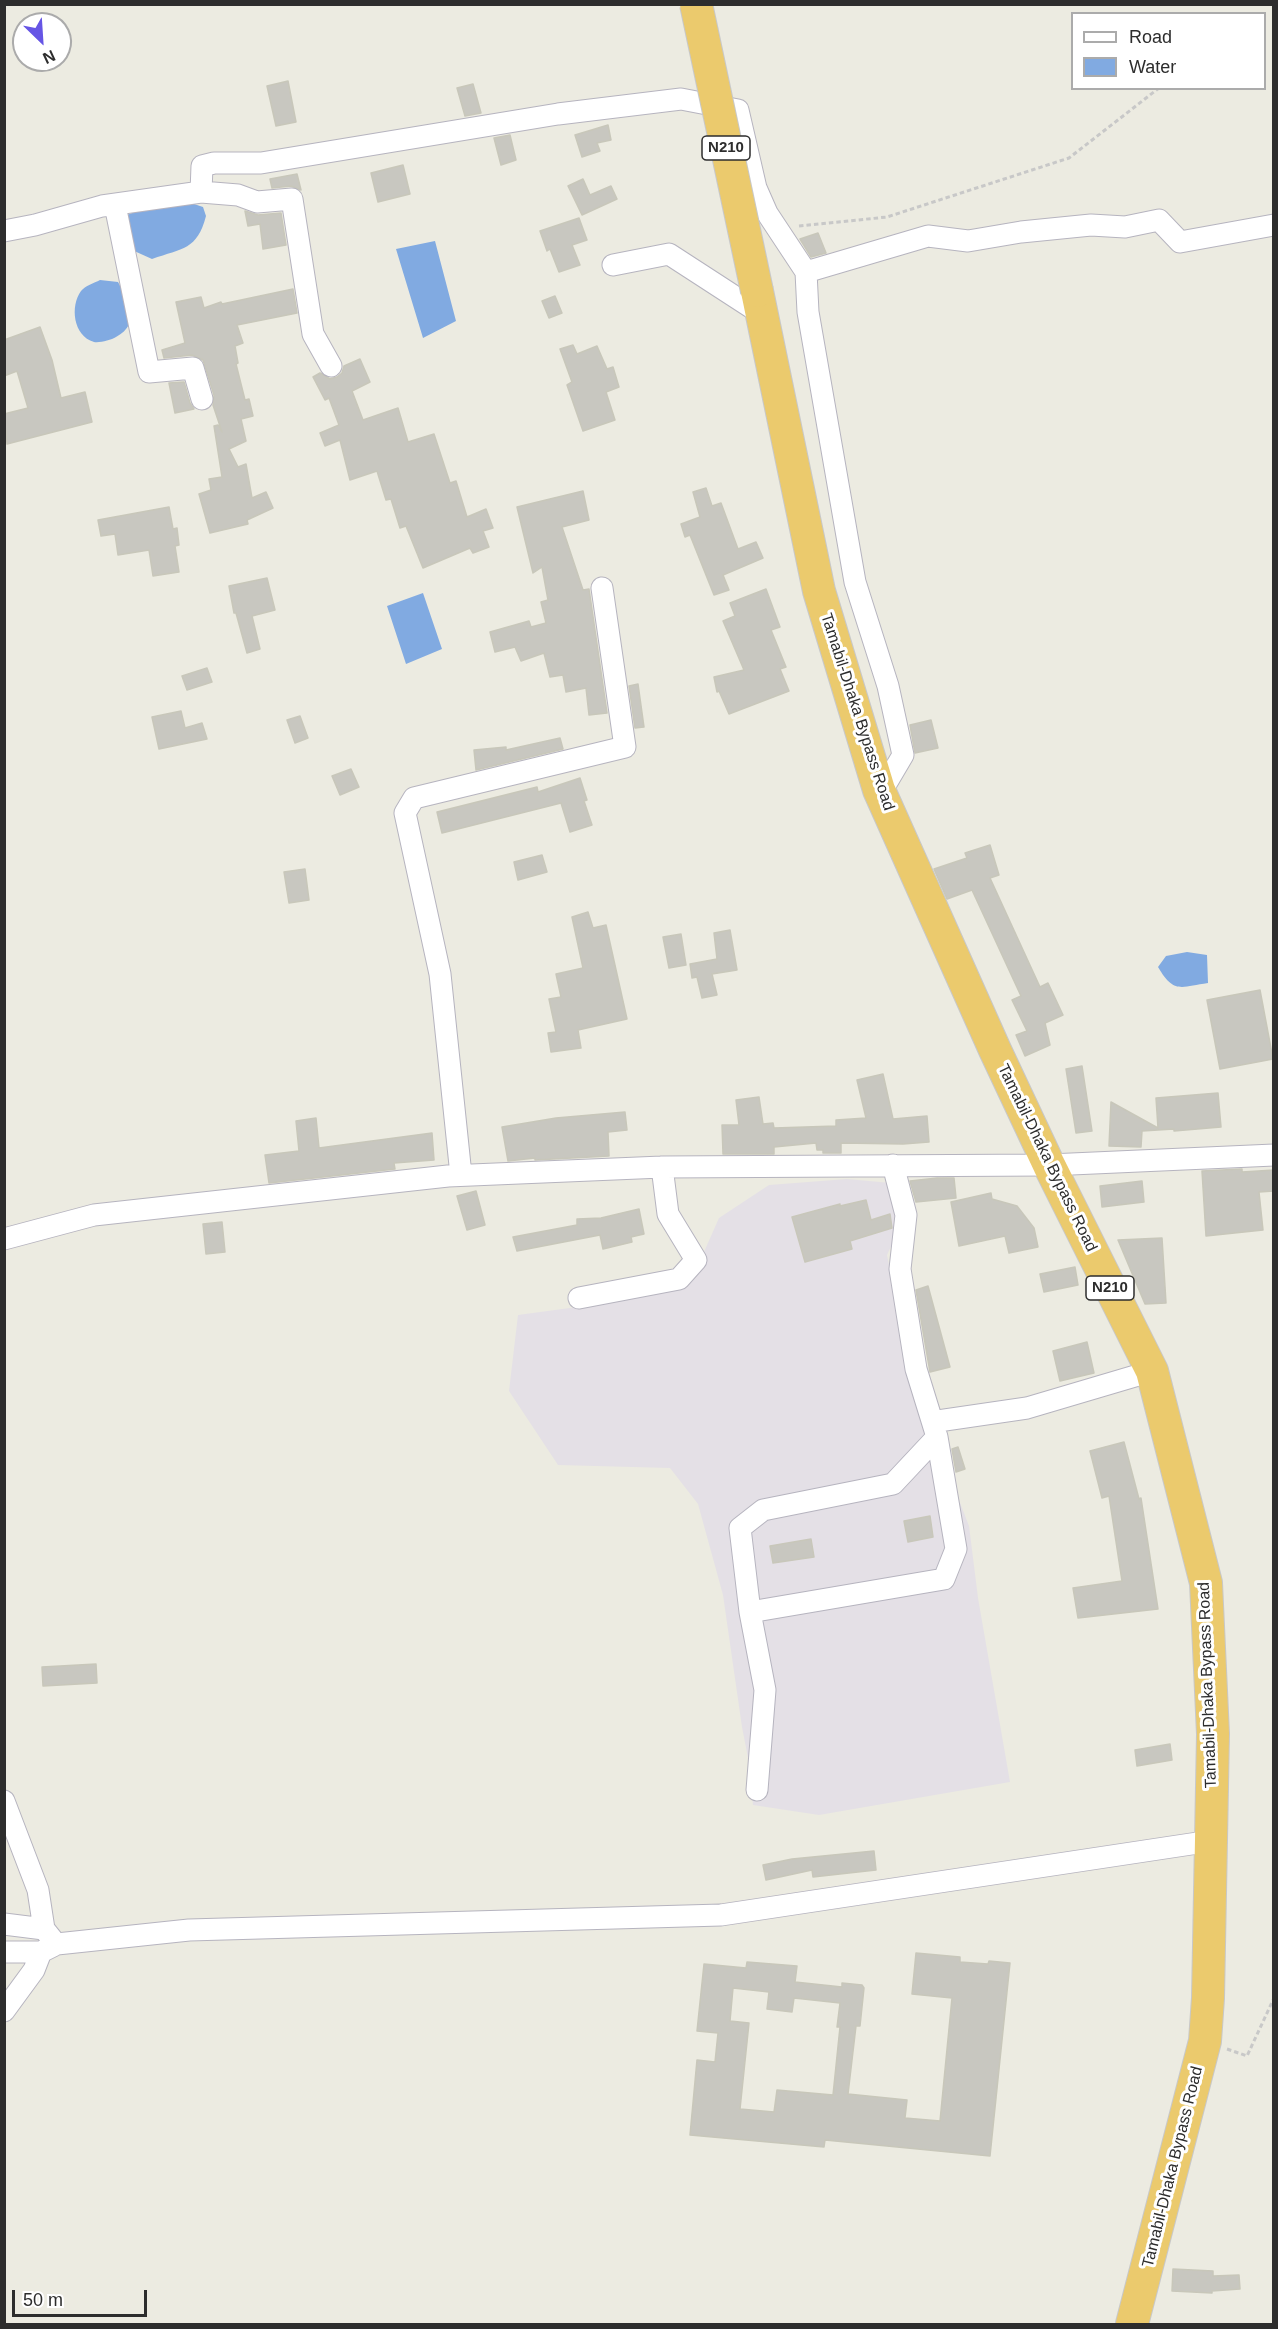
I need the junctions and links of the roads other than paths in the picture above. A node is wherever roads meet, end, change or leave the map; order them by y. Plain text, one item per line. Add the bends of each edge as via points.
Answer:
1 (696, 4) edge
2 (201, 192) junction
3 (115, 204) junction
4 (1274, 225) edge
5 (4, 231) edge
6 (613, 265) dead end
7 (806, 272) junction
8 (760, 303) junction
9 (331, 366) dead end
10 (202, 399) dead end
11 (602, 588) dead end
12 (880, 794) junction
13 (1274, 1155) edge
14 (893, 1165) junction
15 (1048, 1165) junction
16 (662, 1167) junction
17 (461, 1175) junction
18 (4, 1239) edge
19 (579, 1298) dead end
20 (1152, 1371) junction
21 (937, 1429) junction
22 (750, 1612) junction
23 (758, 1790) dead end
24 (4, 1801) edge
25 (1211, 1841) junction
26 (4, 1924) edge
27 (47, 1942) junction
28 (4, 1952) edge
29 (4, 2012) edge
30 (1132, 2325) edge

1 - 8 highway, N210, bridge
2 - 3 street
2 - 7 street via 202,166 214,163 261,163 558,114 681,99 738,110 756,188
2 - 9 street via 238,195 257,202 292,199 313,334
3 - 5 street
3 - 10 street via 149,372 193,368
4 - 7 street via 1180,242 1159,220 1125,227 1091,225 968,241 928,236
6 - 8 street via 669,254
7 - 12 street via 808,312 855,582 888,686 903,755
8 - 12 highway, Tamabil-Dhaka Bypass Road / N210 via 819,591
11 - 17 street via 625,747 414,798 405,813 440,974
12 - 15 highway, Tamabil-Dhaka Bypass Road / N210
13 - 15 street
14 - 15 street
14 - 16 street
14 - 21 street via 906,1215 900,1269 916,1369
15 - 20 highway, Tamabil-Dhaka Bypass Road / N210
16 - 17 street
16 - 19 street via 668,1214 696,1260 679,1279
17 - 18 street via 94,1215
20 - 21 street via 1027,1408
20 - 25 highway, Tamabil-Dhaka Bypass Road / N210 via 1206,1583 1213,1734
21 - 22 street via 892,1484 763,1510 740,1528
21 - 22 street via 956,1549 944,1580
22 - 23 street via 765,1690
24 - 27 street via 38,1890
25 - 27 street via 721,1915 189,1930
25 - 30 highway, Tamabil-Dhaka Bypass Road / N210 via 1205,2042
26 - 27 street
27 - 28 street
27 - 29 street via 34,1970

